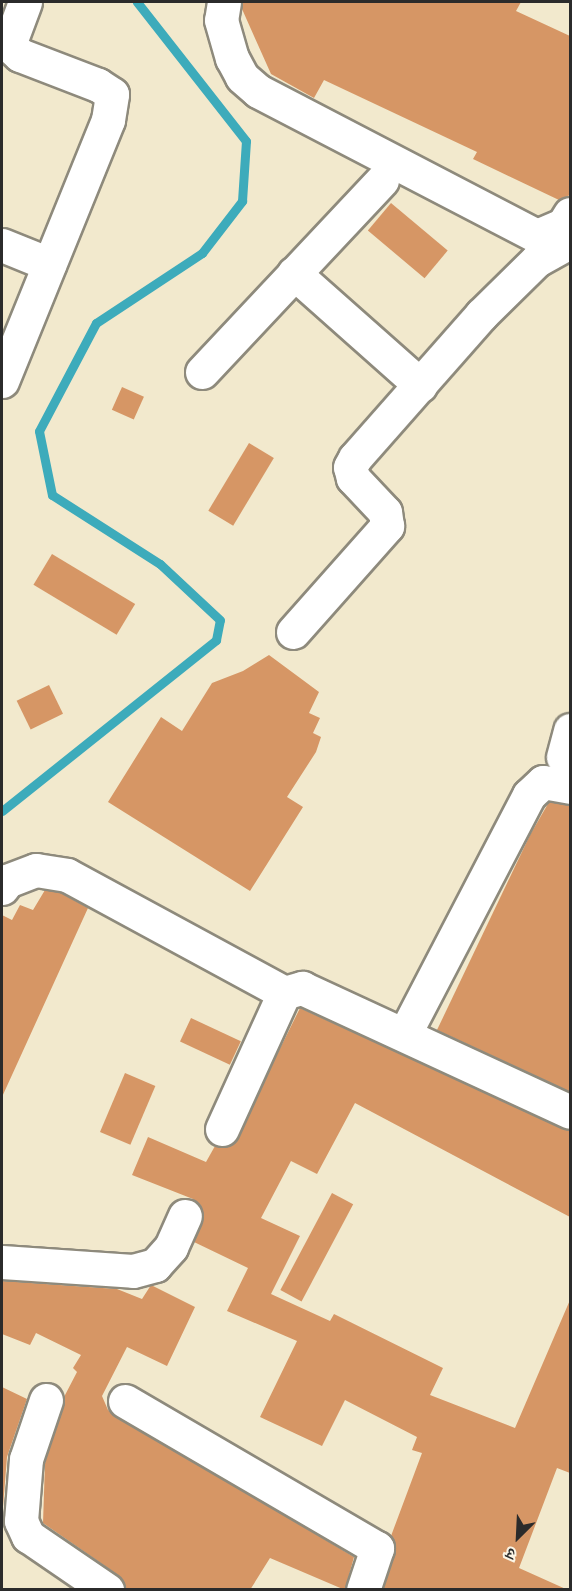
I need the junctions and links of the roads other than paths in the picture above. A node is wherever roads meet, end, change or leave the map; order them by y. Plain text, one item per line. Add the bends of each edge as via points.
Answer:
1 (25, 2) edge
2 (224, 2) edge
3 (5, 44) edge
4 (382, 180) dead end
5 (570, 214) edge
6 (570, 242) edge
7 (2, 245) edge
8 (49, 264) junction
9 (294, 273) junction
10 (202, 372) dead end
11 (2, 381) edge
12 (420, 385) junction
13 (293, 632) dead end
14 (568, 758) edge
15 (2, 888) edge
16 (284, 993) junction
17 (405, 1033) junction
18 (570, 1112) edge
19 (222, 1129) dead end
20 (185, 1216) dead end
21 (2, 1262) edge
22 (46, 1400) dead end
23 (125, 1401) dead end
24 (107, 1590) edge
25 (363, 1590) edge

1 - 3 street
2 - 5 street via 224,36 242,77 258,91 537,236 563,225
3 - 8 street via 20,55 112,94 108,120
4 - 9 street
6 - 12 street via 537,260 481,315
7 - 8 street
8 - 11 street
9 - 10 street
9 - 12 street
12 - 13 street via 350,467 353,478 385,512 387,526
14 - 17 street via 528,795
15 - 16 street via 7,881 36,870 67,875
16 - 17 street via 302,988
16 - 19 street
17 - 18 street
20 - 21 street via 171,1247 155,1265 133,1271
22 - 24 street via 26,1459 21,1521 28,1536
23 - 25 street via 377,1548

